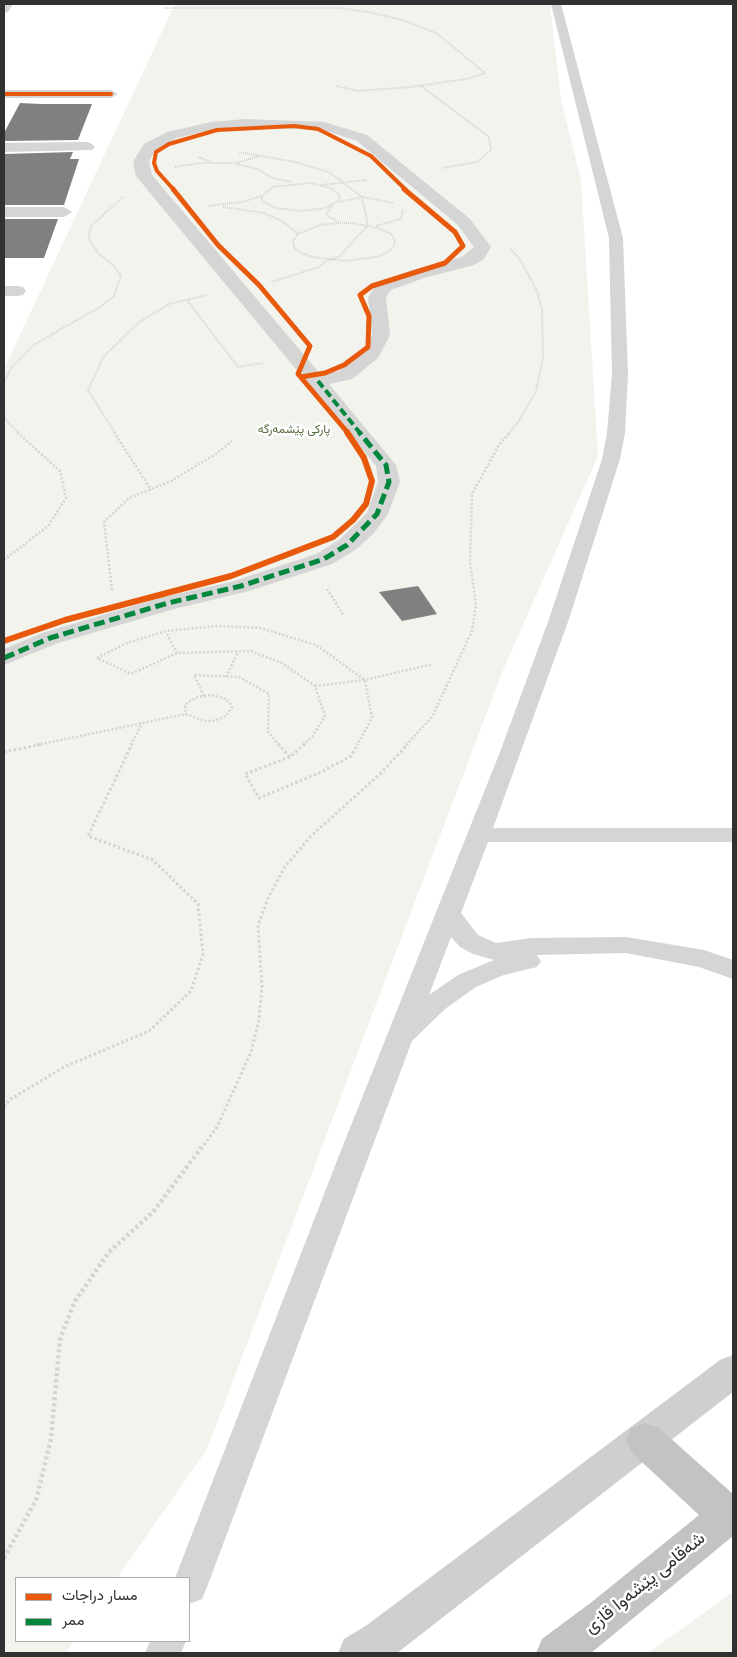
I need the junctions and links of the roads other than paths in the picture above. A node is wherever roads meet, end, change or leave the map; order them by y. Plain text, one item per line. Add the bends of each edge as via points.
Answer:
1 (7, 4) edge
2 (556, 4) edge
3 (4, 9) edge
4 (4, 94) edge
5 (112, 94) dead end
6 (87, 147) dead end
7 (4, 148) edge
8 (4, 212) edge
9 (64, 212) dead end
10 (318, 381) junction
11 (4, 658) edge
12 (477, 835) junction
13 (733, 835) edge
14 (448, 913) junction
15 (568, 946) junction
16 (733, 970) edge
17 (398, 1040) junction
18 (733, 1371) edge
19 (645, 1440) junction
20 (731, 1514) edge
21 (190, 1584) edge
22 (358, 1653) edge
23 (557, 1653) edge

1 - 3 street
2 - 12 lane via 616,238 620,340 617,416 611,459 590,528 517,735
4 - 5 street
6 - 7 street
8 - 9 street
10 - 10 street via 345,375 370,358 381,335 377,297 384,286 468,261 478,256 483,247 464,222 407,174 362,138 345,131 324,126 245,123 211,126 172,135 148,147 141,162 147,180
10 - 11 street via 386,465 389,482 377,514 347,545 324,559 241,586 72,631
12 - 13 lane
12 - 14 lane
14 - 15 lane via 461,934 482,948 495,952
14 - 17 lane
15 - 16 lane via 642,948 704,959
15 - 17 lane via 467,981 436,1003
17 - 21 lane
18 - 19 main road
19 - 20 highway
19 - 22 main road via 382,1640
20 - 23 highway, شەقامی پێشەوا قازی

